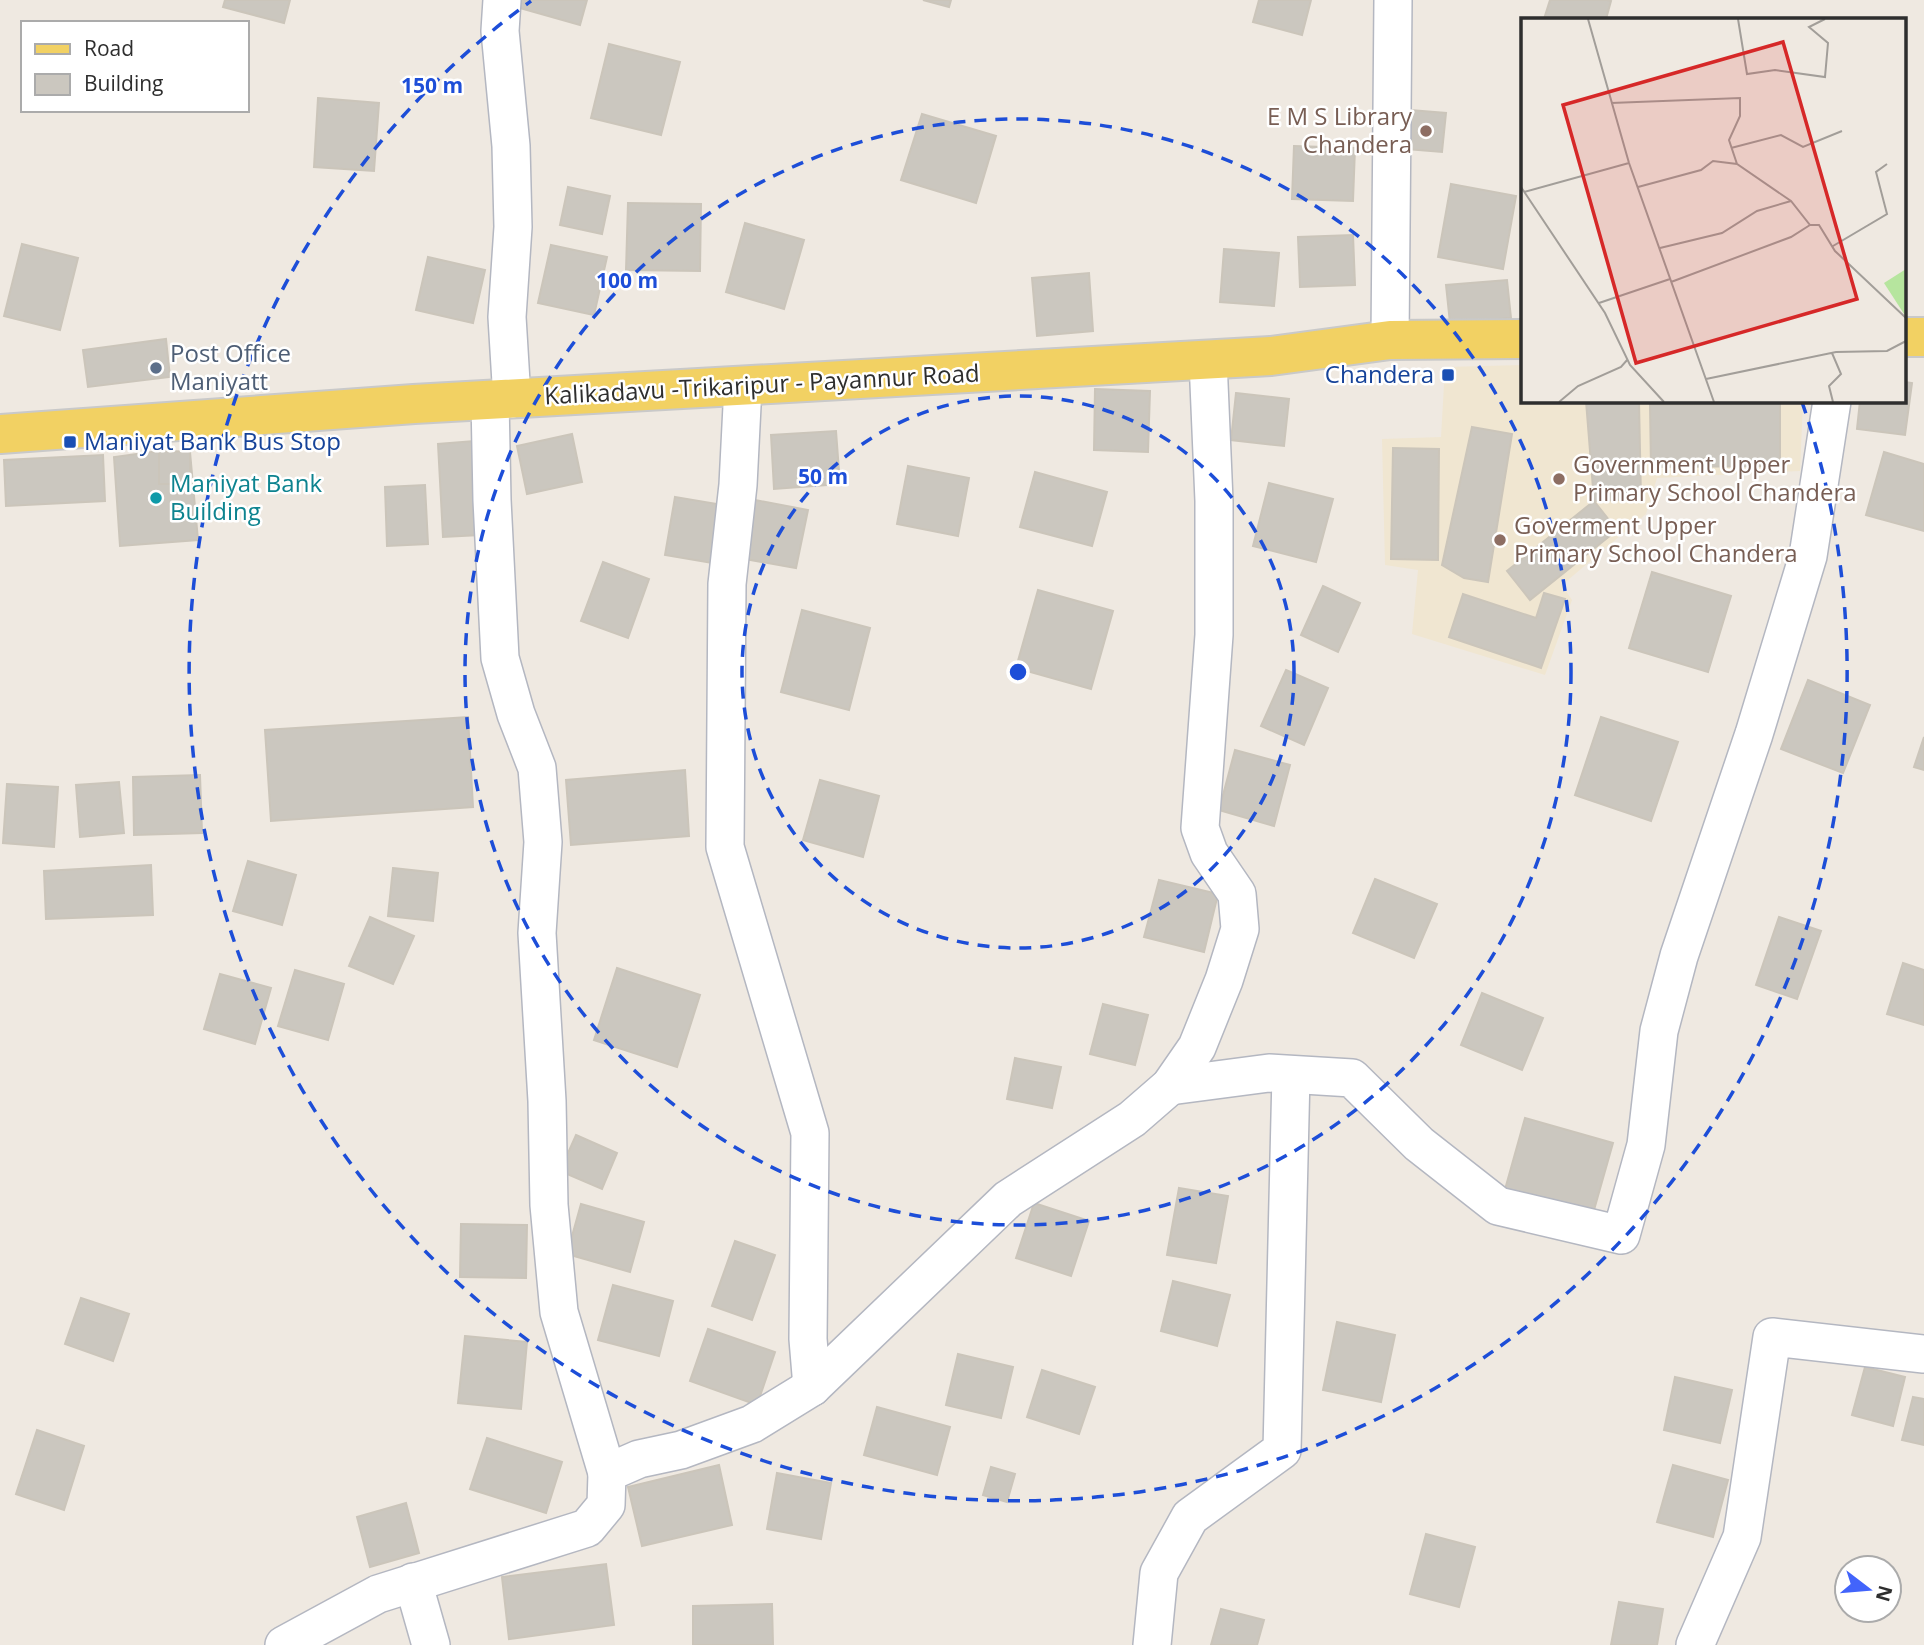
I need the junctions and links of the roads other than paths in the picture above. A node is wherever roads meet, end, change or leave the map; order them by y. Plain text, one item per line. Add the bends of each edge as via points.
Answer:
1 (502, 0) edge
2 (1393, 0) edge
3 (1906, 337) edge
4 (1924, 337) edge
5 (1521, 339) edge
6 (1390, 340) junction
7 (1208, 360) junction
8 (743, 386) junction
9 (501, 400) junction
10 (1832, 402) edge
11 (0, 434) edge
12 (1291, 1074) junction
13 (1170, 1086) junction
14 (1924, 1354) edge
15 (812, 1387) junction
16 (607, 1473) junction
17 (414, 1583) junction
18 (284, 1645) edge
19 (431, 1645) edge
20 (1152, 1645) edge
21 (1695, 1645) edge

1 - 9 street via 513,228
2 - 6 street
3 - 4 main road
5 - 6 main road, Kalikadavu -Trikaripur - Payannur Road
6 - 7 main road, Kalikadavu -Trikaripur - Payannur Road
7 - 8 main road, Kalikadavu -Trikaripur - Payannur Road
7 - 13 street via 1214,635 1200,828 1209,853 1237,894 1240,929 1197,1047
8 - 9 main road, Kalikadavu -Trikaripur - Payannur Road
8 - 15 street via 727,584 725,847 810,1133 808,1339
9 - 11 main road, Kalikadavu -Trikaripur - Payannur Road
9 - 16 street via 492,500 500,658 537,768 542,842 537,933 549,1205 559,1312
10 - 12 street via 1808,556 1665,1006 1646,1145 1621,1235 1498,1206 1419,1144 1352,1078
12 - 13 street
12 - 20 street via 1282,1450 1190,1517 1158,1573
13 - 15 street via 1132,1119 1008,1199
14 - 21 street via 1772,1337 1742,1537
15 - 16 street via 752,1424
16 - 17 street via 606,1505 587,1528
17 - 18 street via 378,1594
17 - 19 street

